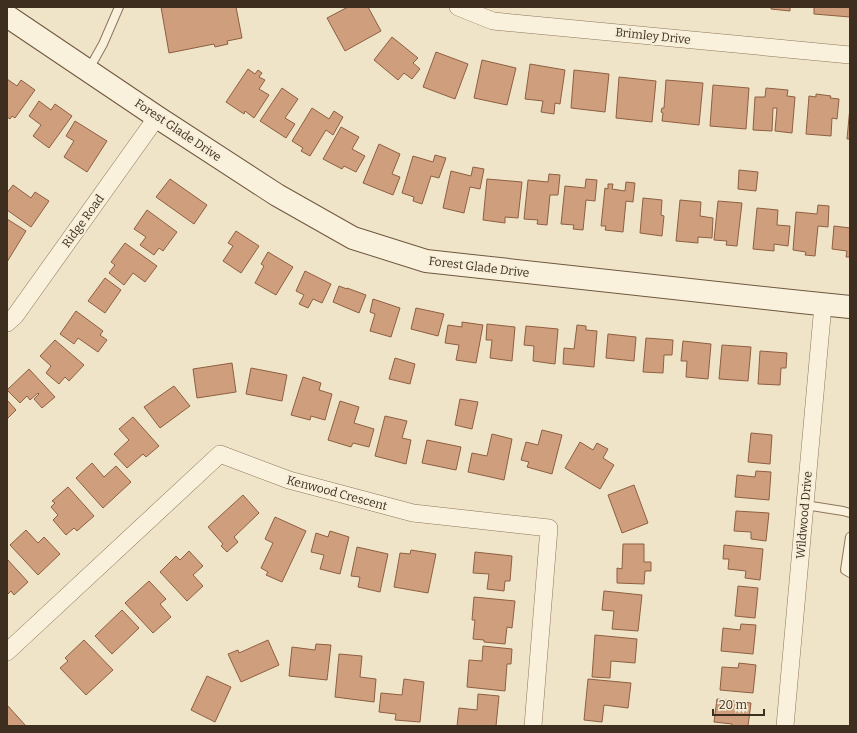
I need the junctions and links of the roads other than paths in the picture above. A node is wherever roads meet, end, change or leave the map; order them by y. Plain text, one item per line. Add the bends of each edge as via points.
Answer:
1 (119, 7) edge
2 (458, 7) edge
3 (7, 16) edge
4 (850, 56) edge
5 (89, 70) junction
6 (157, 117) junction
7 (823, 305) junction
8 (850, 307) edge
9 (10, 317) edge
10 (805, 505) junction
11 (850, 513) edge
12 (850, 537) edge
13 (850, 573) edge
14 (7, 652) edge
15 (533, 726) edge
16 (785, 726) edge

1 - 5 lane
2 - 4 street, Brimley Drive via 493,21
3 - 5 street, Forest Glade Drive
5 - 6 street, Forest Glade Drive
6 - 7 street, Forest Glade Drive via 277,196 353,238 426,262
6 - 9 street, Ridge Road
7 - 8 street, Forest Glade Drive
7 - 10 street, Wildwood Drive
10 - 11 lane
10 - 16 street, Wildwood Drive
12 - 13 lane via 845,570
14 - 15 street, Kenwood Crescent via 220,454 289,480 413,513 549,528

